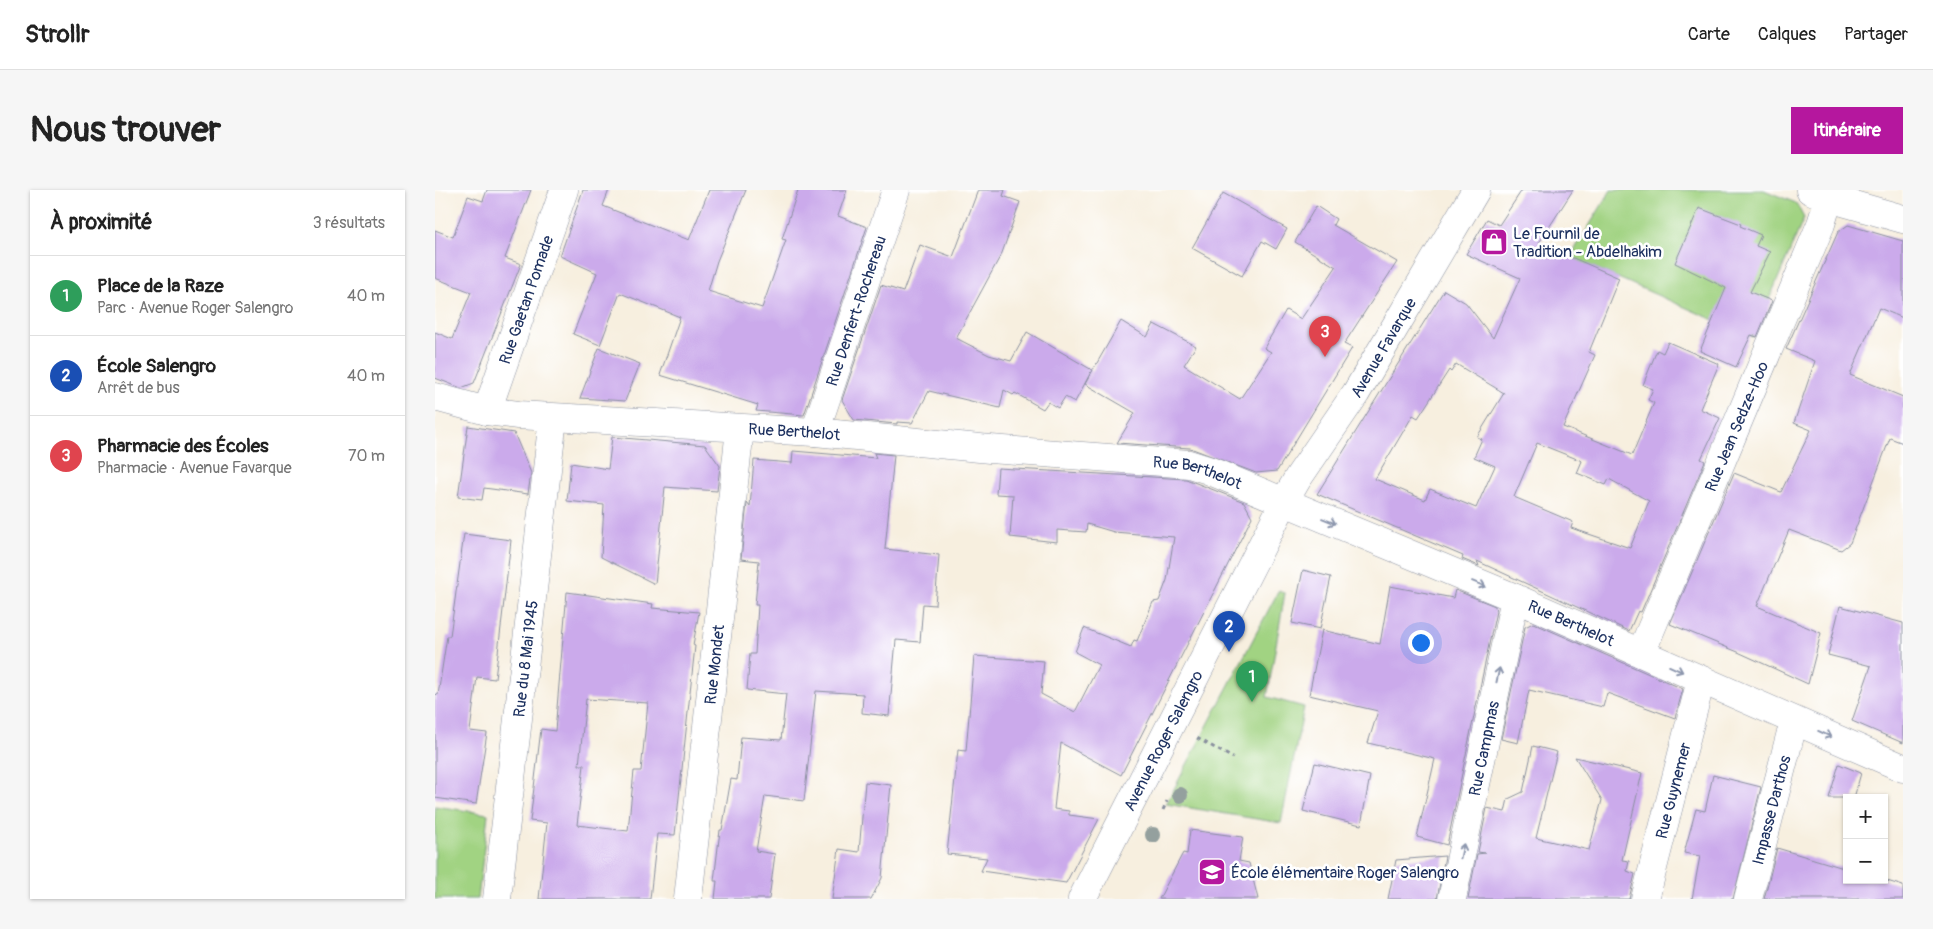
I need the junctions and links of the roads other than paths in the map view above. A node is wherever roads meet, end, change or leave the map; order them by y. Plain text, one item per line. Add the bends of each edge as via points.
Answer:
1 (564, 190) edge
2 (895, 190) edge
3 (1475, 190) edge
4 (1820, 194) edge
5 (1903, 219) edge
6 (435, 397) edge
7 (487, 411) junction
8 (553, 418) junction
9 (740, 429) junction
10 (815, 432) junction
11 (1284, 502) junction
12 (1515, 598) junction
13 (1641, 653) junction
14 (1701, 680) junction
15 (1796, 722) junction
16 (1903, 768) edge
17 (497, 899) edge
18 (688, 899) edge
19 (1082, 899) edge
20 (1452, 899) edge
21 (1645, 899) edge
22 (1748, 899) edge

1 - 7 street, Rue Gaetan Pomade
2 - 10 street, Rue Denfert-Rochereau
3 - 11 street, Avenue Favarque via 1364,380
4 - 5 street
4 - 13 street, Rue Jean Sedze-Hoo via 1821,224
6 - 7 street, Rue Berthelot
7 - 8 street, Rue Berthelot
8 - 9 street, Rue Berthelot
8 - 17 street, Rue du 8 Mai 1945
9 - 10 street, Rue Berthelot
9 - 18 street, Rue Mondet
10 - 11 street, Rue Berthelot via 1189,464
11 -> 12 street, Rue Berthelot
11 - 19 street, Avenue Roger Salengro
12 - 13 street, Rue Berthelot
20 -> 12 street, Rue Campmas
13 -> 14 street, Rue Berthelot
14 - 15 street, Rue Berthelot
14 - 21 street, Rue Guynemer
15 -> 16 street, Rue Berthelot
15 - 22 street, Impasse Darthos

